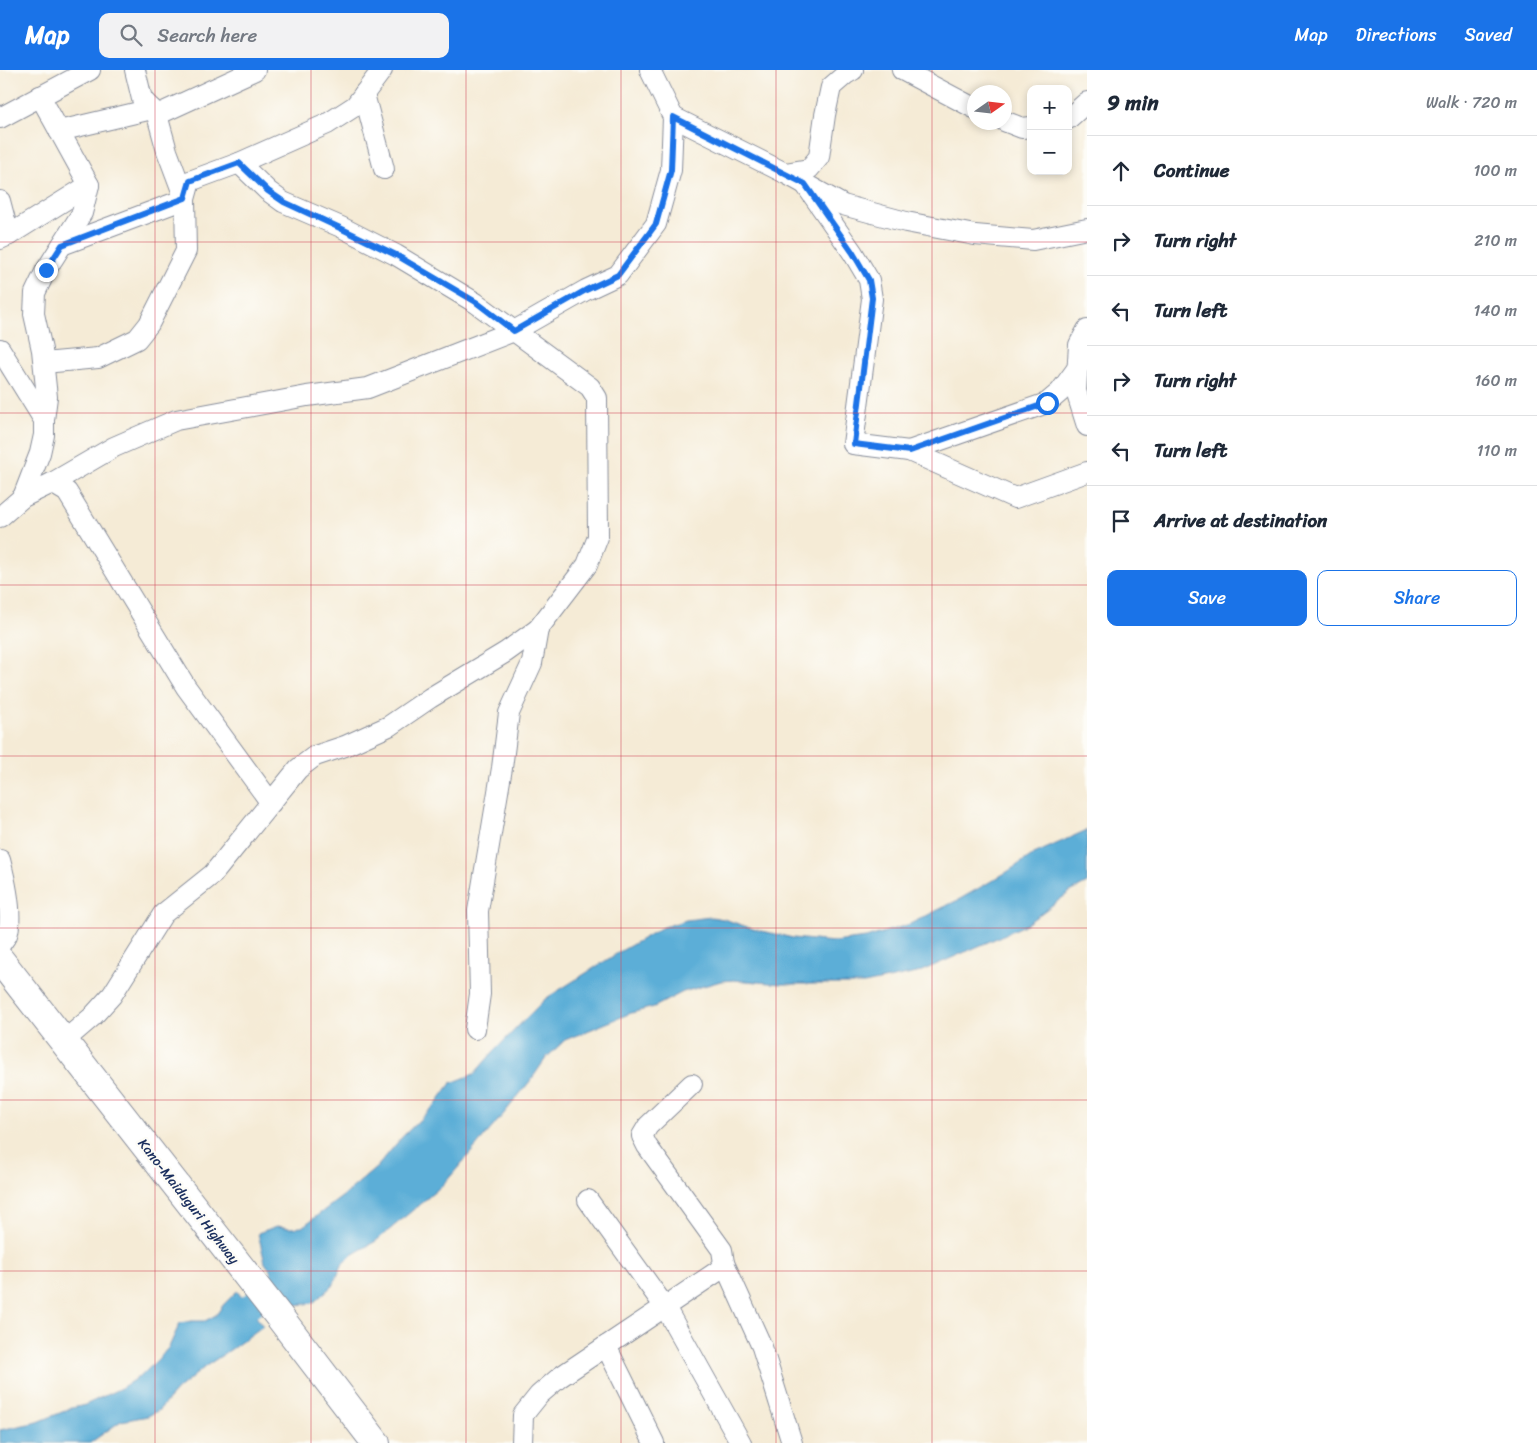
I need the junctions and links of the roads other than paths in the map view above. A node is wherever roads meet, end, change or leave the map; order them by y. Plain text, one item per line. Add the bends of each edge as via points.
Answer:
1 (90, 70) edge
2 (135, 70) edge
3 (255, 70) edge
4 (367, 70) edge
5 (382, 70) edge
6 (638, 70) edge
7 (852, 70) edge
8 (902, 70) edge
9 (653, 79) edge
10 (40, 96) junction
11 (359, 100) junction
12 (1087, 102) edge
13 (967, 104) edge
14 (154, 112) junction
15 (1072, 115) edge
16 (673, 117) junction
17 (0, 118) edge
18 (1012, 124) edge
19 (1027, 127) edge
20 (59, 130) junction
21 (239, 163) junction
22 (384, 169) dead end
23 (785, 173) junction
24 (805, 184) junction
25 (89, 185) junction
26 (185, 198) junction
27 (0, 201) edge
28 (1087, 229) edge
29 (4, 237) edge
30 (62, 245) junction
31 (1087, 330) edge
32 (514, 331) junction
33 (0, 349) edge
34 (1083, 362) edge
35 (44, 363) junction
36 (44, 420) junction
37 (1087, 426) edge
38 (910, 451) junction
39 (1087, 472) edge
40 (52, 483) junction
41 (23, 497) junction
42 (0, 517) edge
43 (538, 629) junction
44 (271, 803) junction
45 (0, 860) edge
46 (0, 945) edge
47 (0, 960) edge
48 (475, 1030) dead end
49 (61, 1038) junction
50 (692, 1084) dead end
51 (588, 1200) dead end
52 (724, 1263) junction
53 (665, 1307) junction
54 (606, 1346) junction
55 (376, 1443) edge
56 (522, 1443) edge
57 (654, 1443) edge
58 (741, 1443) edge
59 (792, 1443) edge

1 - 10 street
2 - 14 street via 142,99
3 - 14 street
4 - 11 street
5 - 11 street
6 - 9 street
7 - 23 street via 832,87 819,157 809,169
8 - 13 street
9 - 16 street
10 - 17 street
10 - 20 street
11 - 21 street via 327,124
11 - 22 street
12 - 15 street
14 - 20 street
14 - 26 street
16 - 23 street
16 - 32 street via 671,170 656,224 618,275
18 - 19 street
20 - 25 street
21 - 26 street via 190,181
21 - 32 street via 284,202 396,255 476,302
23 - 24 street
24 - 28 street via 843,205 906,222 975,235 1033,240
24 - 38 street via 869,280 872,298 854,444
25 - 29 street
25 - 30 street via 82,213
26 - 30 street
26 - 35 street via 186,251 149,324 137,339 98,358
27 - 29 street
30 - 35 street via 36,293 34,314
31 - 34 street via 1079,345
32 - 40 street via 368,388 176,420 114,447
32 - 43 street via 590,387 597,398 598,537 587,565
33 - 36 street
34 - 37 street via 1076,391
34 - 38 street via 1060,392 1047,403
35 - 36 street via 47,397
36 - 41 street via 40,454
38 - 39 street via 1015,498
40 - 41 street
40 - 44 street via 67,492 186,687
41 - 42 street
43 - 44 street via 389,726 315,756 298,770
43 - 48 street via 532,663 508,713 478,911 480,994
44 - 49 street via 213,874 163,914 112,995 92,1017
45 - 46 street via 10,921
47 - 49 highway, Kano-Maiduguri Highway
49 - 55 highway, Kano-Maiduguri Highway
50 - 52 street via 648,1126 642,1136 722,1250
51 - 53 street
52 - 53 street via 718,1271
52 - 59 street via 762,1347
53 - 54 street
53 - 58 street
54 - 56 street via 560,1376 539,1395 523,1415
54 - 57 street

